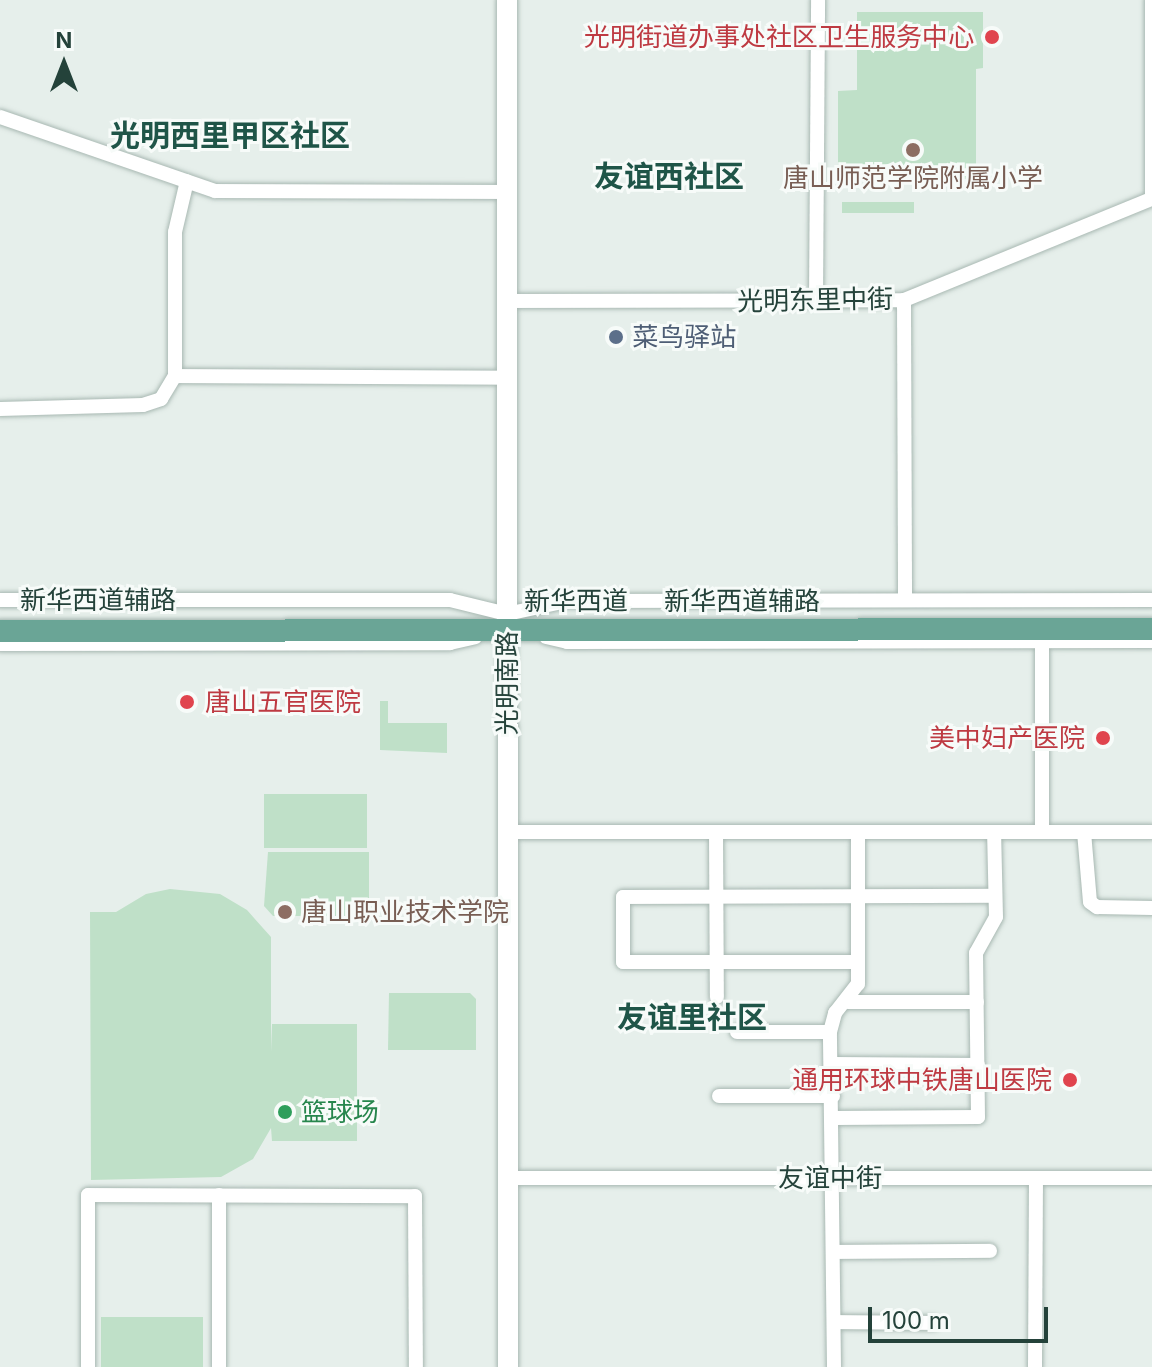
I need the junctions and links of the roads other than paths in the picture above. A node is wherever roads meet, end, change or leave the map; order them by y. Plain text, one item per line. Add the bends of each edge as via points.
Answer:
1 (507, 0) edge
2 (818, 0) edge
3 (1152, 0) edge
4 (1152, 30) edge
5 (0, 117) edge
6 (187, 181) junction
7 (507, 192) junction
8 (1152, 199) edge
9 (816, 300) junction
10 (904, 300) junction
11 (507, 301) junction
12 (175, 376) junction
13 (508, 378) junction
14 (0, 409) edge
15 (0, 600) edge
16 (905, 600) junction
17 (1152, 600) edge
18 (1152, 615) edge
19 (0, 618) edge
20 (508, 621) junction
21 (1152, 629) edge
22 (0, 631) edge
23 (1042, 635) junction
24 (1152, 641) edge
25 (0, 644) edge
26 (508, 832) junction
27 (716, 832) junction
28 (858, 832) junction
29 (994, 832) junction
30 (1042, 832) junction
31 (1084, 832) junction
32 (1152, 832) edge
33 (995, 896) junction
34 (716, 897) junction
35 (858, 897) junction
36 (1152, 908) edge
37 (716, 962) junction
38 (858, 962) junction
39 (717, 997) dead end
40 (848, 1002) junction
41 (977, 1002) junction
42 (737, 1032) dead end
43 (830, 1032) junction
44 (833, 1064) junction
45 (978, 1065) junction
46 (719, 1096) dead end
47 (833, 1096) junction
48 (834, 1118) junction
49 (508, 1178) junction
50 (833, 1178) junction
51 (1036, 1178) junction
52 (1152, 1178) edge
53 (219, 1195) junction
54 (990, 1251) dead end
55 (834, 1252) junction
56 (834, 1322) junction
57 (933, 1323) dead end
58 (88, 1367) edge
59 (219, 1367) edge
60 (416, 1367) edge
61 (508, 1367) edge
62 (834, 1367) edge
63 (1035, 1367) edge

1 - 7 main road, 光明南路
2 - 9 street
3 - 4 street
4 - 8 street
5 - 6 street
6 - 7 street via 215,191
6 - 12 street via 175,232
7 - 11 main road, 光明南路
8 - 10 street, 光明东里中街
9 - 10 street, 光明东里中街
9 - 11 street, 光明东里中街
10 - 16 street
11 - 13 main road, 光明南路
12 - 13 street
12 - 14 street via 152,405
13 - 20 main road, 光明南路
15 - 20 street, 新华西道辅路 via 450,600
16 - 17 street, 新华西道辅路
16 - 20 street, 新华西道辅路 via 566,601
18 - 20 main road, 新华西道
19 - 20 main road, 新华西道
20 - 22 main road, 新华西道
20 - 23 main road, 新华西道
20 - 25 street, 新华西道辅路 via 450,643
20 - 26 main road, 光明南路
21 - 23 main road, 新华西道
23 - 24 street
23 - 30 street
26 - 27 street
26 - 49 main road, 光明南路
27 - 28 street
27 - 34 street
28 - 29 street
28 - 35 street
29 - 30 street
29 - 33 street
30 - 31 street
31 - 32 street
31 - 36 street via 1090,902 1097,907
33 - 35 street
33 - 41 street via 993,926 976,953
34 - 35 street
34 - 37 street
34 - 37 street via 623,897 623,962
35 - 38 street
37 - 38 street
37 - 39 street
38 - 40 street via 858,984
40 - 41 street
40 - 43 street via 835,1013
41 - 45 street
42 - 43 street
43 - 44 street
44 - 45 street
44 - 47 street
45 - 48 street via 978,1117
46 - 47 street
47 - 48 street
48 - 50 street
49 - 50 street, 友谊中街
49 - 61 main road, 光明南路
50 - 51 street, 友谊中街
50 - 55 street
51 - 52 street, 友谊中街
51 - 63 street
53 - 58 street via 88,1195
53 - 59 street
53 - 60 street via 415,1196
54 - 55 street
55 - 56 street
56 - 57 street
56 - 62 street

